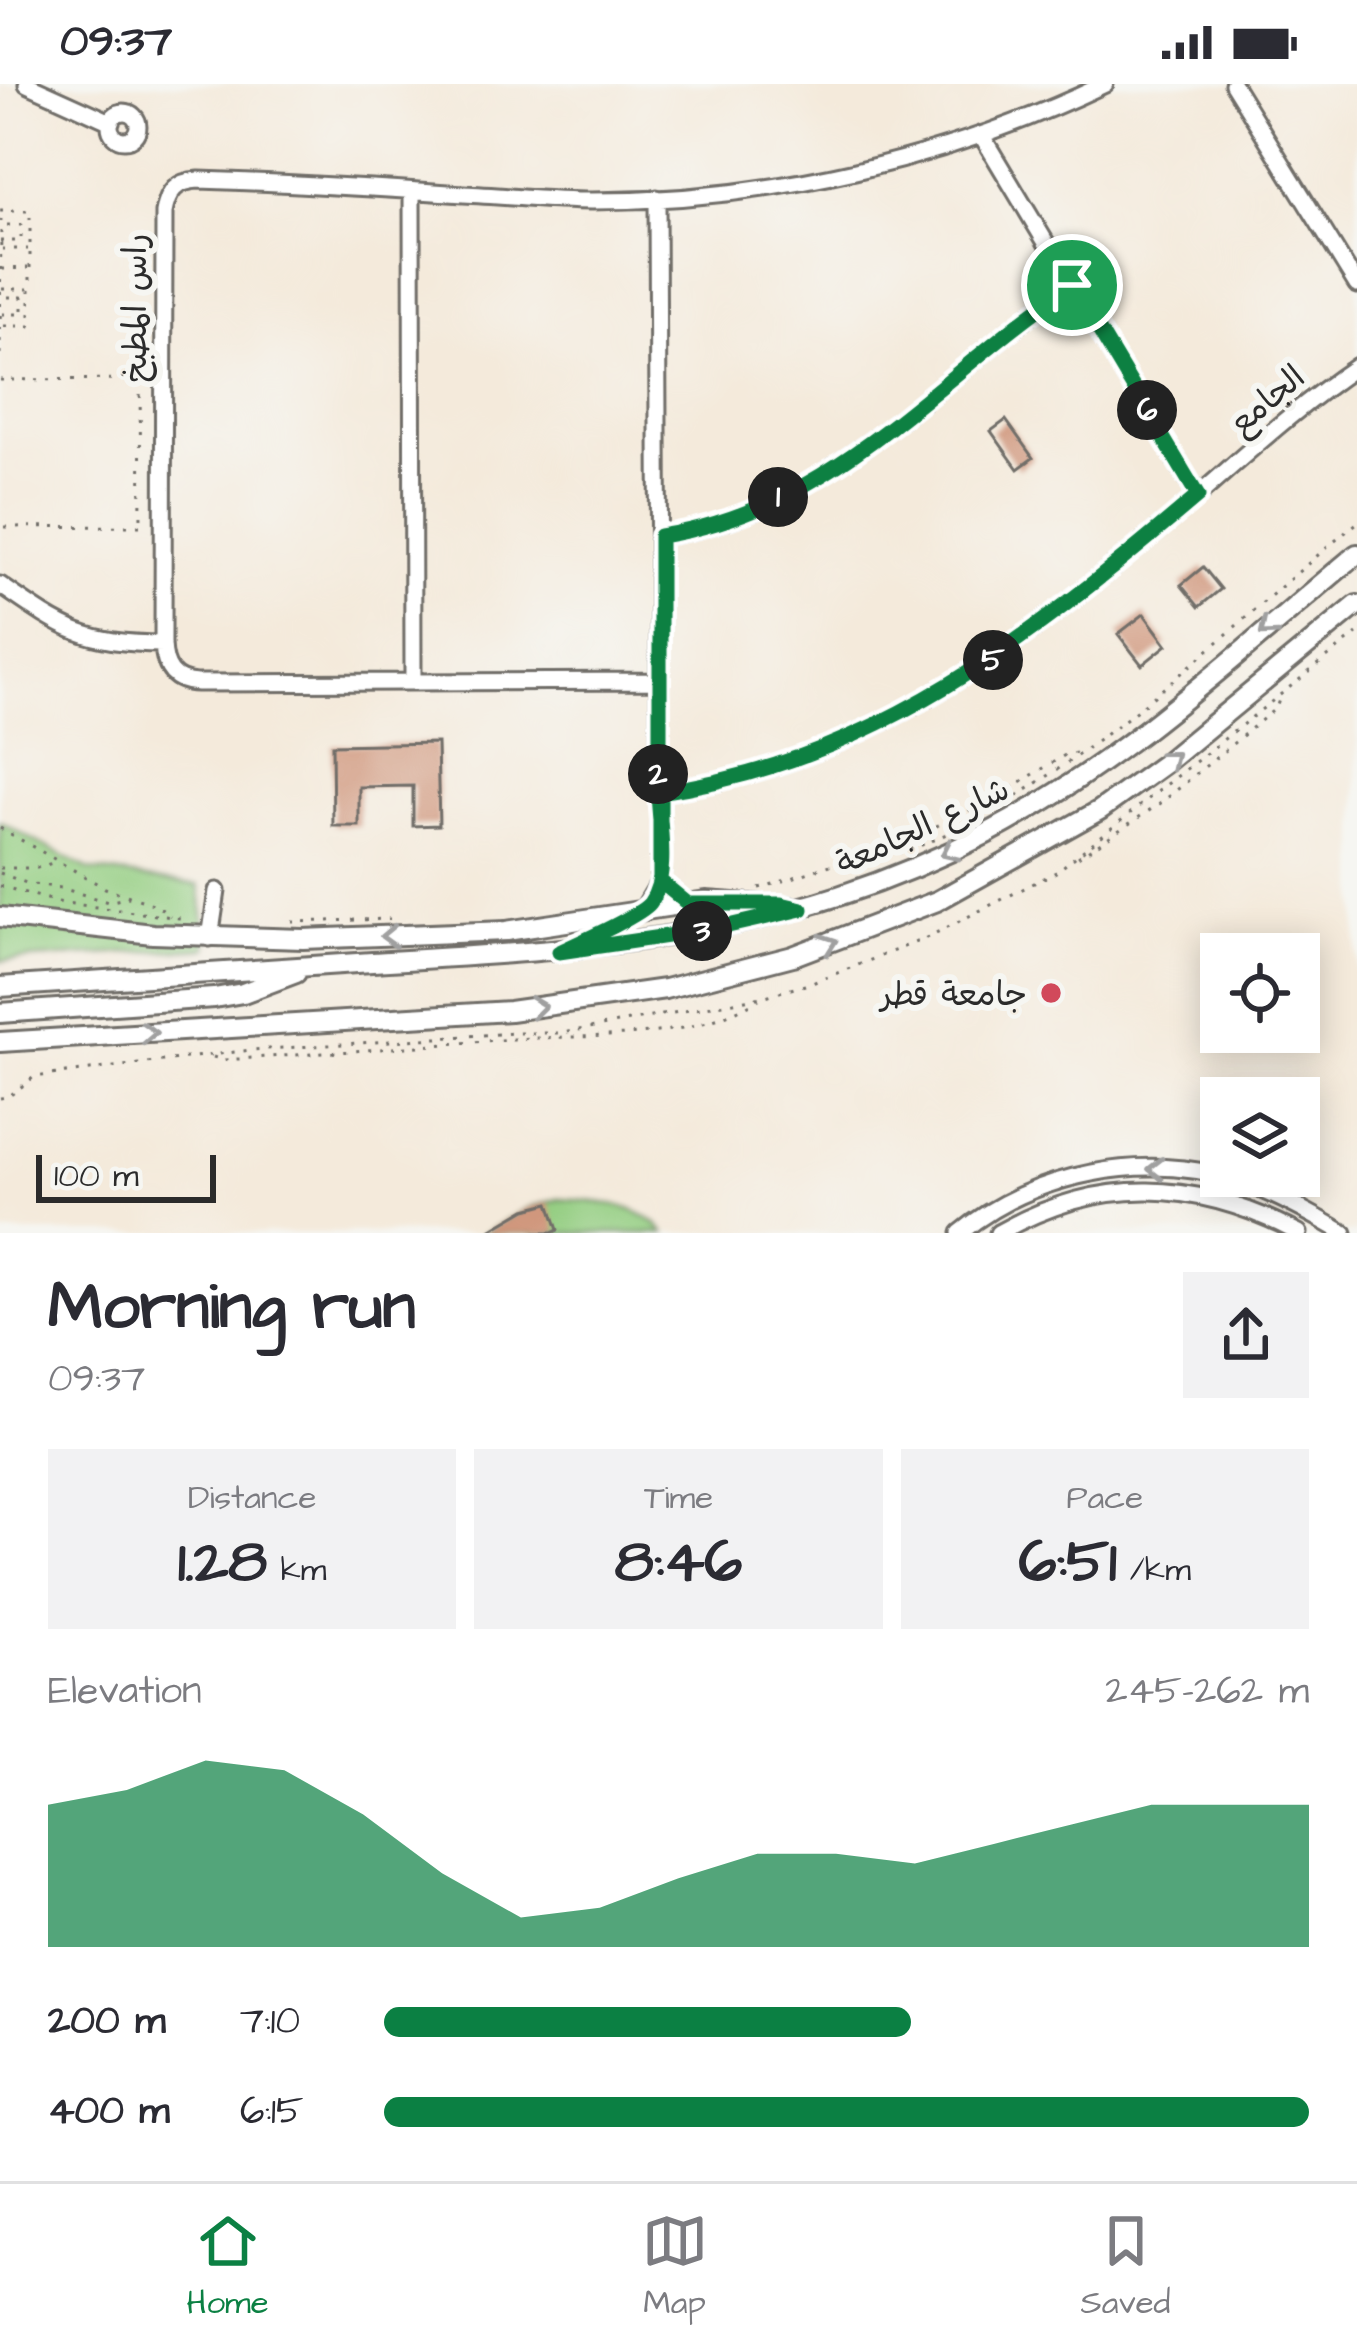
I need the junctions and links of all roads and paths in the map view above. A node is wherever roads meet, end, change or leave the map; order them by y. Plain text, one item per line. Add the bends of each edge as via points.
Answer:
1 (27, 84) edge
2 (1105, 84) edge
3 (1232, 84) edge
4 (111, 122) dead end
5 (982, 136) junction
6 (412, 191) junction
7 (658, 198) junction
8 (1, 211) edge
9 (1, 225) edge
10 (1, 241) edge
11 (1, 249) edge
12 (30, 249) junction
13 (30, 268) junction
14 (1, 269) edge
15 (1072, 285) junction
16 (1357, 285) edge
17 (30, 289) junction
18 (1, 290) edge
19 (1, 297) edge
20 (1, 314) edge
21 (1, 326) edge
22 (0, 354) edge
23 (1357, 366) edge
24 (0, 380) edge
25 (1198, 496) junction
26 (1357, 523) edge
27 (0, 527) edge
28 (660, 536) junction
29 (1357, 554) edge
30 (0, 585) edge
31 (1357, 605) edge
32 (1357, 634) edge
33 (163, 644) junction
34 (658, 681) junction
35 (413, 682) junction
36 (658, 792) junction
37 (0, 828) edge
38 (60, 860) junction
39 (0, 870) edge
40 (660, 881) junction
41 (0, 886) edge
42 (759, 889) dead end
43 (217, 891) dead end
44 (130, 896) junction
45 (688, 904) junction
46 (802, 909) junction
47 (636, 913) junction
48 (0, 917) edge
49 (171, 918) junction
50 (278, 923) dead end
51 (212, 929) junction
52 (400, 935) junction
53 (559, 952) junction
54 (312, 966) junction
55 (0, 987) edge
56 (763, 997) junction
57 (0, 1012) edge
58 (32, 1040) junction
59 (0, 1042) edge
60 (0, 1054) edge
61 (212, 1055) junction
62 (0, 1098) edge
63 (1256, 1210) junction
64 (960, 1233) edge
65 (998, 1233) edge
66 (1270, 1233) edge
67 (1299, 1233) edge
68 (1344, 1233) edge

1 - 4 street
2 - 5 street, راس المطبخ
3 - 16 street
5 - 7 street, راس المطبخ via 813,180
5 - 15 street
6 - 7 street, راس المطبخ
6 - 33 street, راس المطبخ via 200,180 171,190 164,213
6 - 35 street
7 - 28 street
8 - 9 path
8 - 12 path via 30,212
9 - 10 path
9 - 10 path via 21,225 21,241
10 - 11 path
11 - 12 path
11 - 14 path
12 - 13 path
13 - 14 path
13 - 17 path
14 - 18 path
15 - 25 street
15 - 28 street via 822,475 716,524
17 - 18 path
17 - 21 path via 30,326
18 - 19 path
19 - 20 path
19 - 20 path via 22,297 22,314
20 - 21 path
21 - 22 path
23 - 25 street, الجامع
24 - 27 path via 140,379 142,526
25 - 36 street, الجامع via 1066,607 948,688 806,755
26 - 42 path via 1077,753 907,850
28 - 34 street
29 -> 46 main road, شارع الجامعة via 1166,714 1061,790 907,872
30 - 33 street via 90,640
58 -> 31 main road, شارع الجامعة via 511,1011 665,989 793,956 937,901 1100,810
32 - 56 path via 1056,872 925,939
33 - 35 street via 166,667 188,683
34 - 35 street
34 - 36 street
36 - 40 street
37 - 38 path
38 - 39 path
38 - 44 path
39 - 44 path via 26,884 108,902
40 - 45 street
40 - 47 street
41 - 49 path
43 - 51 street
44 - 49 path
45 - 46 main road
45 - 47 main road
46 - 53 main road, شارع الجامعة
47 - 52 main road
47 - 53 main road
48 - 51 main road
49 - 51 path
50 - 52 path via 386,917
52 -> 51 main road
53 - 54 main road, شارع الجامعة
54 - 55 main road, شارع الجامعة
54 - 57 main road via 214,998
56 - 61 path via 562,1034
56 - 61 path via 703,1022 586,1039
58 - 59 main road, شارع الجامعة
58 - 60 main road
61 - 62 path via 29,1078
63 - 65 street via 1198,1194 1131,1191 1059,1204
63 - 66 street
63 - 67 street
68 -> 64 street via 1231,1179 1146,1168 1063,1180

